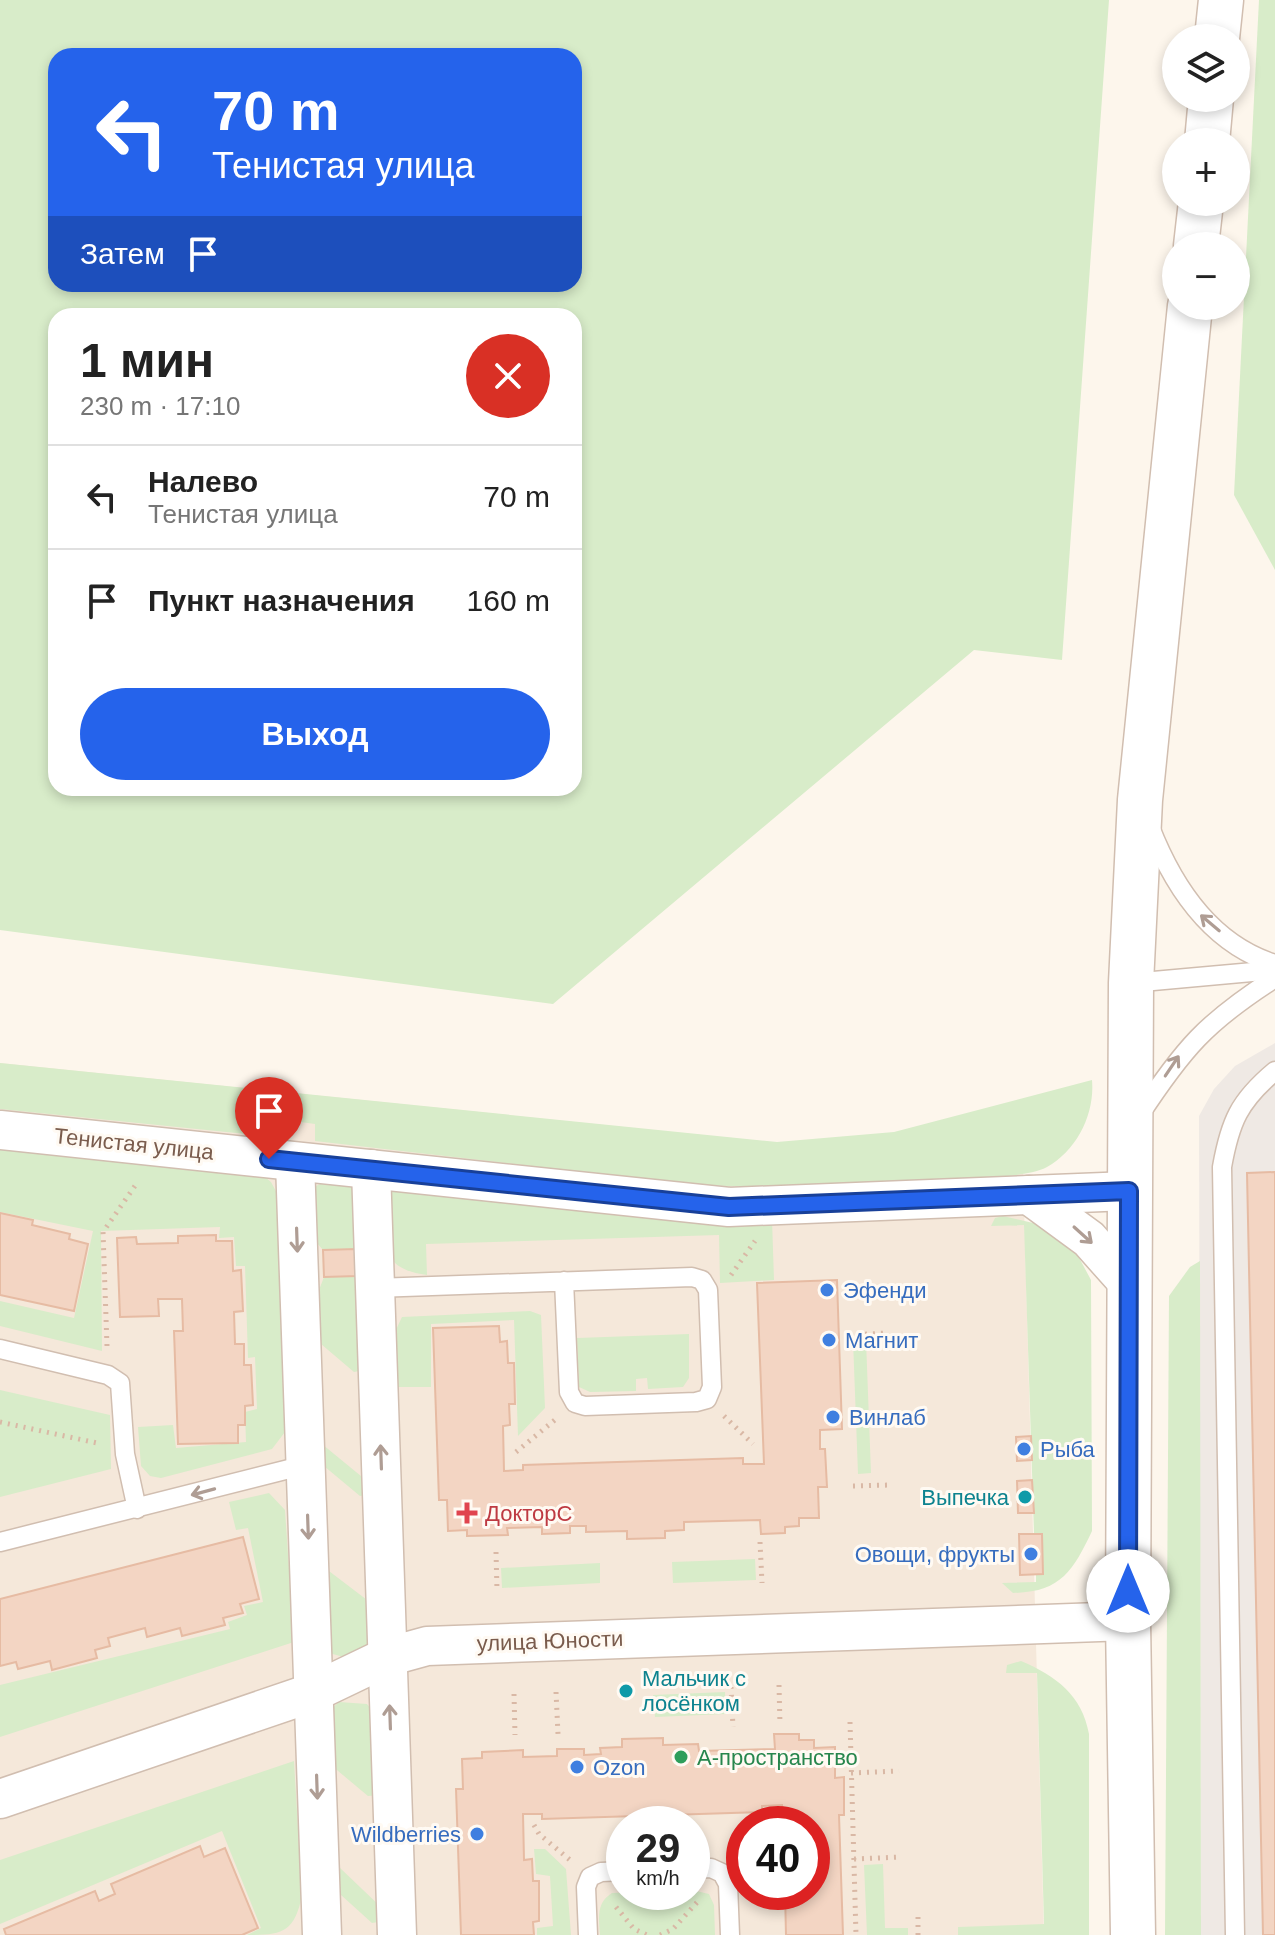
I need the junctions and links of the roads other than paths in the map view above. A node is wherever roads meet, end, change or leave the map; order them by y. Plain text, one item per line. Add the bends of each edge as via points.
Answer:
1 (1221, 0) edge
2 (1218, 24) edge
3 (1189, 320) edge
4 (1140, 800) junction
5 (1275, 967) edge
6 (1275, 978) edge
7 (1131, 983) junction
8 (1275, 1071) edge
9 (0, 1130) edge
10 (1129, 1132) junction
11 (295, 1162) junction
12 (371, 1169) junction
13 (1129, 1191) junction
14 (1029, 1195) junction
15 (564, 1281) junction
16 (1129, 1284) junction
17 (375, 1288) junction
18 (0, 1349) edge
19 (305, 1465) junction
20 (137, 1509) junction
21 (0, 1542) edge
22 (1128, 1621) junction
23 (387, 1657) junction
24 (314, 1692) junction
25 (0, 1799) edge
26 (710, 1868) edge
27 (606, 1872) edge
28 (322, 1935) edge
29 (397, 1935) edge
30 (588, 1935) edge
31 (730, 1935) edge
32 (1133, 1935) edge
33 (1235, 1935) edge

1 - 2 street
3 - 4 street
5 -> 4 lane via 1196,911 1171,876
4 - 7 street
5 - 7 lane
10 -> 6 lane via 1197,1035
7 - 10 street
8 - 33 lane via 1242,1102 1228,1130 1222,1167
9 - 11 street, Тенистая улица
10 - 13 street
11 - 12 street, Тенистая улица
11 -> 19 street
12 - 14 street, Тенистая улица via 729,1207
12 - 17 street
13 - 14 street, Тенистая улица
13 - 16 street
14 -> 16 street via 1089,1239
15 - 15 lane via 702,1280 708,1292 712,1387 707,1399 575,1403 569,1392
15 - 17 lane
16 - 22 street
23 -> 17 street
18 - 20 lane via 108,1375 120,1383 125,1454
19 -> 20 lane
19 -> 24 street
20 - 21 lane
22 - 23 street, улица Юности via 427,1646
22 - 32 street
23 - 24 street, улица Юности
29 -> 23 street
24 - 25 street, улица Юности
24 -> 28 street
26 - 31 lane via 722,1873 728,1884
27 - 30 lane via 590,1877 586,1887

